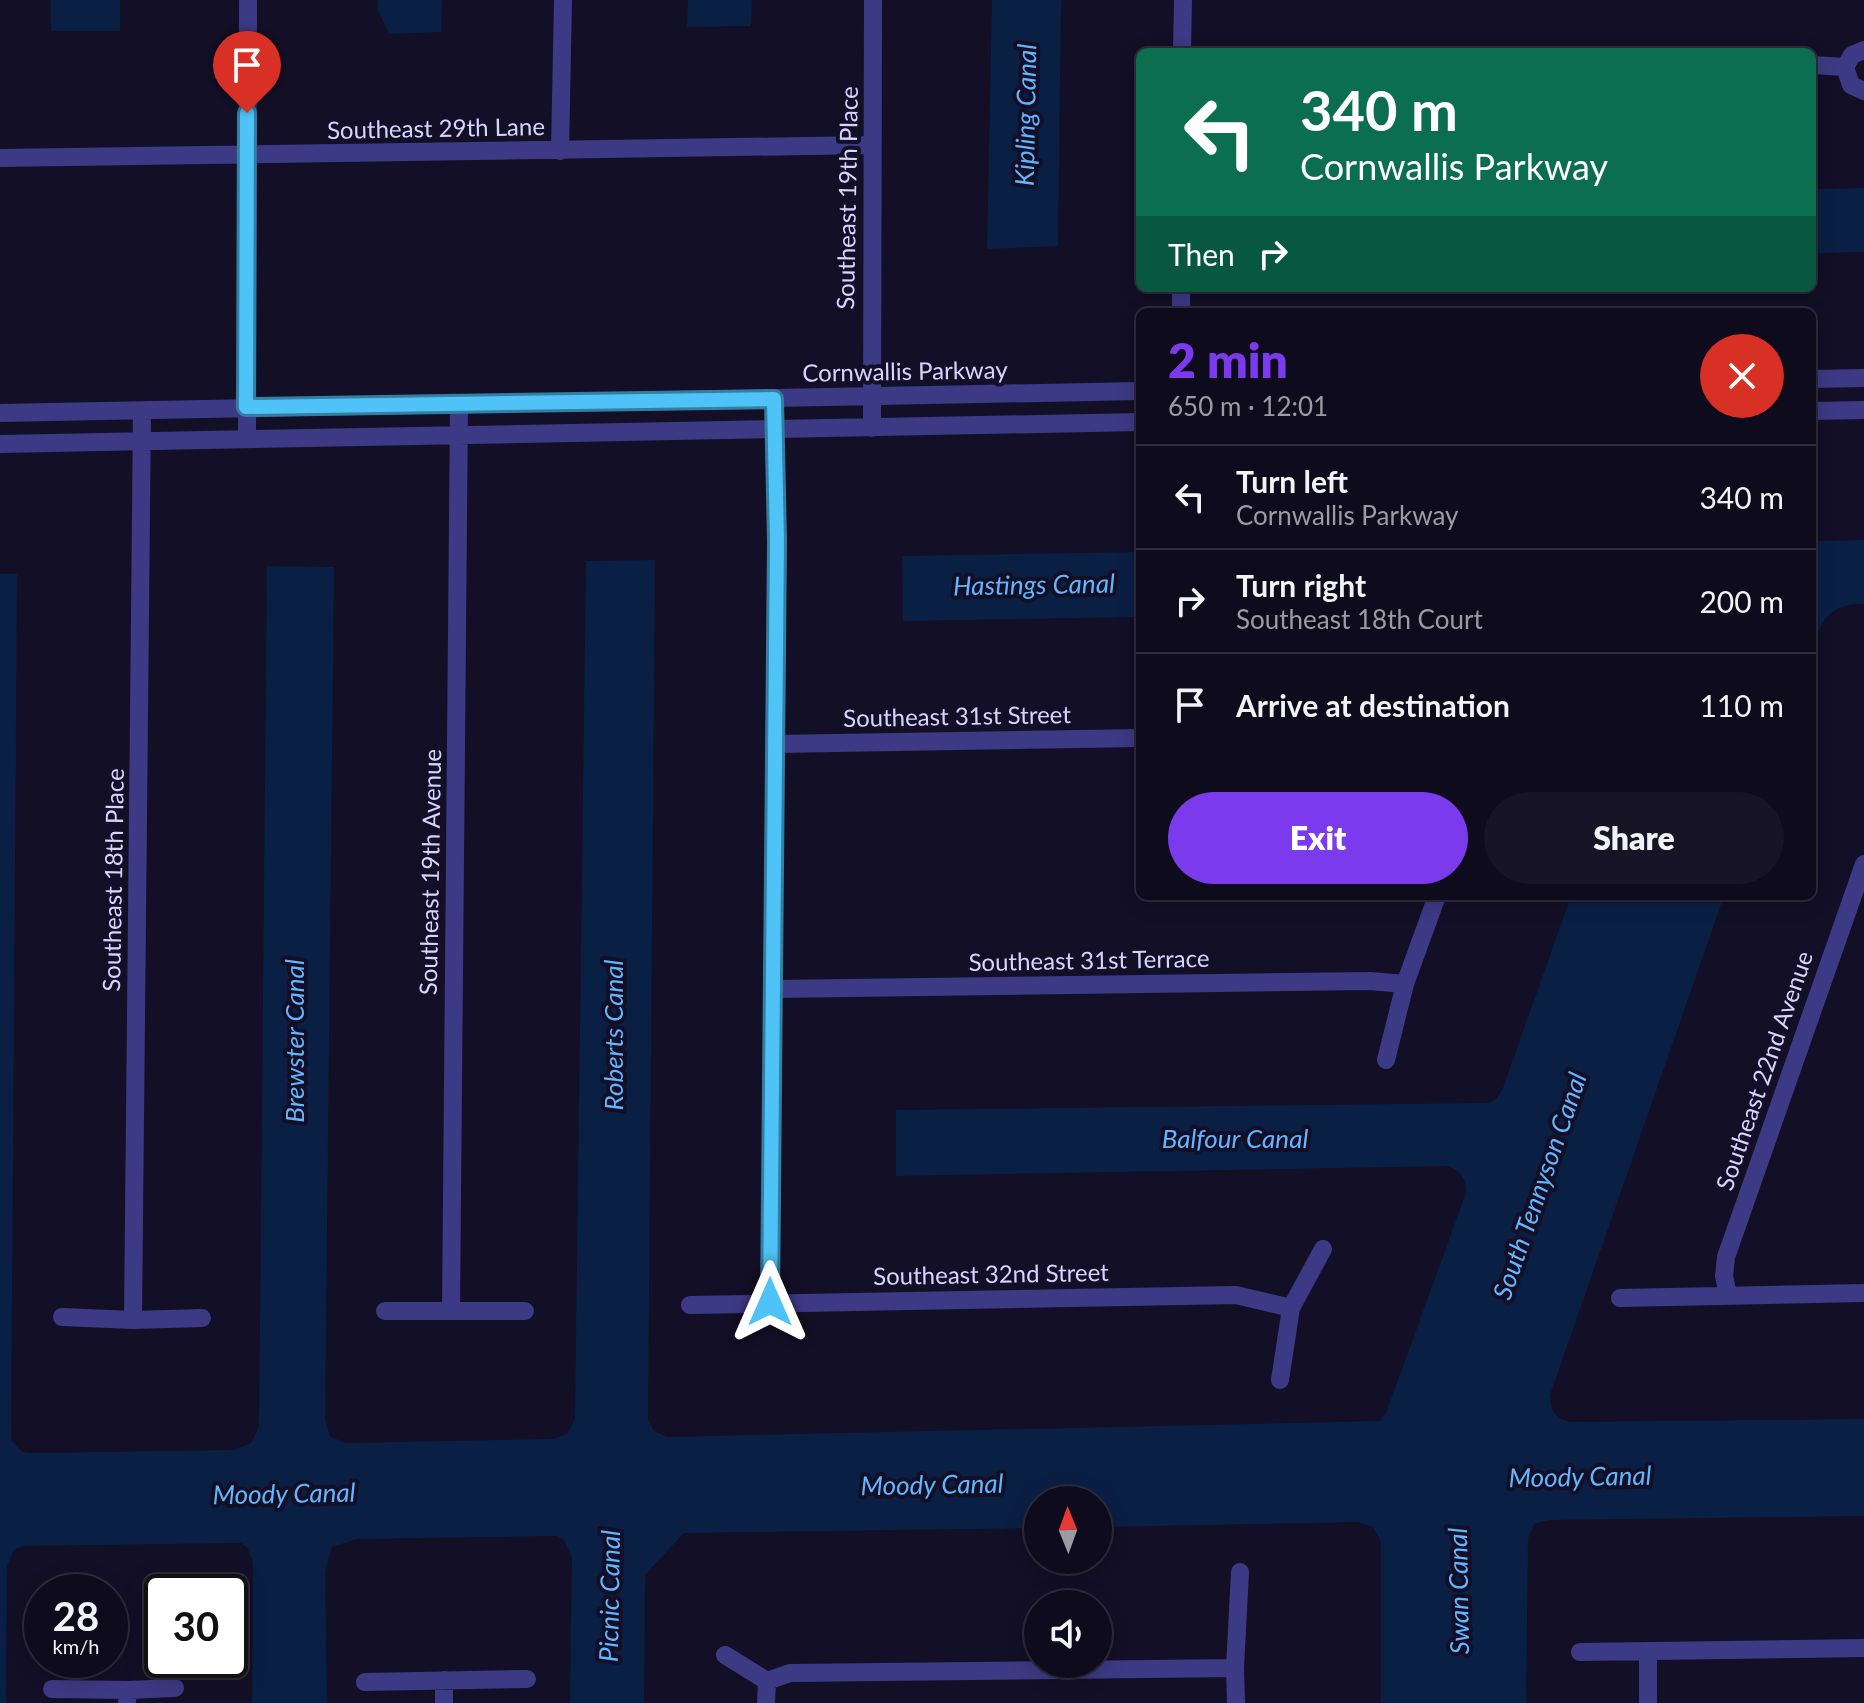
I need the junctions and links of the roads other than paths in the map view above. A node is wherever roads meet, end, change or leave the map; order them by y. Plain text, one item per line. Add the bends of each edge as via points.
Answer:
1 (248, 0) edge
2 (563, 0) edge
3 (873, 0) edge
4 (1183, 0) edge
5 (1182, 48) edge
6 (1864, 50) edge
7 (1816, 65) edge
8 (1845, 67) junction
9 (1864, 91) edge
10 (872, 145) junction
11 (560, 151) junction
12 (248, 155) junction
13 (0, 158) edge
14 (1864, 378) edge
15 (1816, 379) edge
16 (1136, 391) edge
17 (871, 396) junction
18 (774, 399) junction
19 (459, 405) junction
20 (246, 407) junction
21 (1864, 410) edge
22 (142, 411) junction
23 (1816, 411) edge
24 (0, 413) edge
25 (1136, 422) edge
26 (872, 428) junction
27 (774, 430) junction
28 (458, 434) junction
29 (247, 439) junction
30 (142, 441) junction
31 (0, 444) edge
32 (1136, 738) edge
33 (775, 744) junction
34 (1864, 864) edge
35 (1436, 900) edge
36 (1405, 984) junction
37 (773, 989) junction
38 (1386, 1060) dead end
39 (1323, 1249) dead end
40 (1864, 1293) edge
41 (1728, 1295) junction
42 (1620, 1298) dead end
43 (770, 1302) junction
44 (690, 1305) dead end
45 (1291, 1308) junction
46 (385, 1311) dead end
47 (451, 1311) junction
48 (525, 1311) dead end
49 (62, 1317) dead end
50 (202, 1318) dead end
51 (133, 1320) junction
52 (1280, 1380) dead end
53 (1240, 1572) dead end
54 (1864, 1648) edge
55 (1648, 1651) junction
56 (1580, 1652) dead end
57 (725, 1655) dead end
58 (1235, 1668) junction
59 (527, 1679) dead end
60 (444, 1680) junction
61 (767, 1681) junction
62 (365, 1682) dead end
63 (175, 1688) dead end
64 (52, 1689) dead end
65 (128, 1697) edge
66 (444, 1703) edge
67 (766, 1703) edge
68 (1236, 1703) edge
69 (1648, 1703) edge

1 - 12 street
2 - 11 street
3 - 10 street, Southeast 19th Place
4 - 5 street
6 - 8 street via 1852,55
7 - 8 street
8 - 9 street via 1851,85
10 - 11 street, Southeast 29th Lane
10 - 17 street, Southeast 19th Place
11 - 12 street, Southeast 29th Lane
12 - 13 street, Southeast 29th Lane
12 - 20 street
14 - 15 street
16 - 17 street, Cornwallis Parkway
17 - 18 street, Cornwallis Parkway
17 - 26 street, Southeast 19th Place
18 - 19 street, Cornwallis Parkway
18 - 27 street
19 - 20 street, Cornwallis Parkway
19 - 28 street, Southeast 19th Avenue
20 - 22 street, Cornwallis Parkway
20 - 29 street
21 - 23 street
22 - 24 street, Cornwallis Parkway
22 - 30 street, Southeast 18th Place
25 - 26 street
26 - 27 street
27 - 28 street
27 - 33 street
28 - 29 street
28 - 47 street, Southeast 19th Avenue
29 - 30 street
30 - 31 street
30 - 51 street, Southeast 18th Place
32 - 33 street, Southeast 31st Street
33 - 37 street
34 - 41 street, Southeast 22nd Avenue via 1726,1257
35 - 36 street
36 - 37 street, Southeast 31st Terrace
36 - 38 street
37 - 43 street
39 - 45 street
40 - 41 street
41 - 42 street
43 - 44 street, Southeast 32nd Street
43 - 45 street, Southeast 32nd Street via 1236,1295
45 - 52 street
46 - 47 street
47 - 48 street
49 - 51 street
50 - 51 street
53 - 58 street
54 - 55 street
55 - 56 street
55 - 69 street
57 - 61 street
58 - 61 street via 790,1673
58 - 68 street
59 - 60 street
60 - 62 street
60 - 66 street
61 - 67 street
63 - 65 street
64 - 65 street

